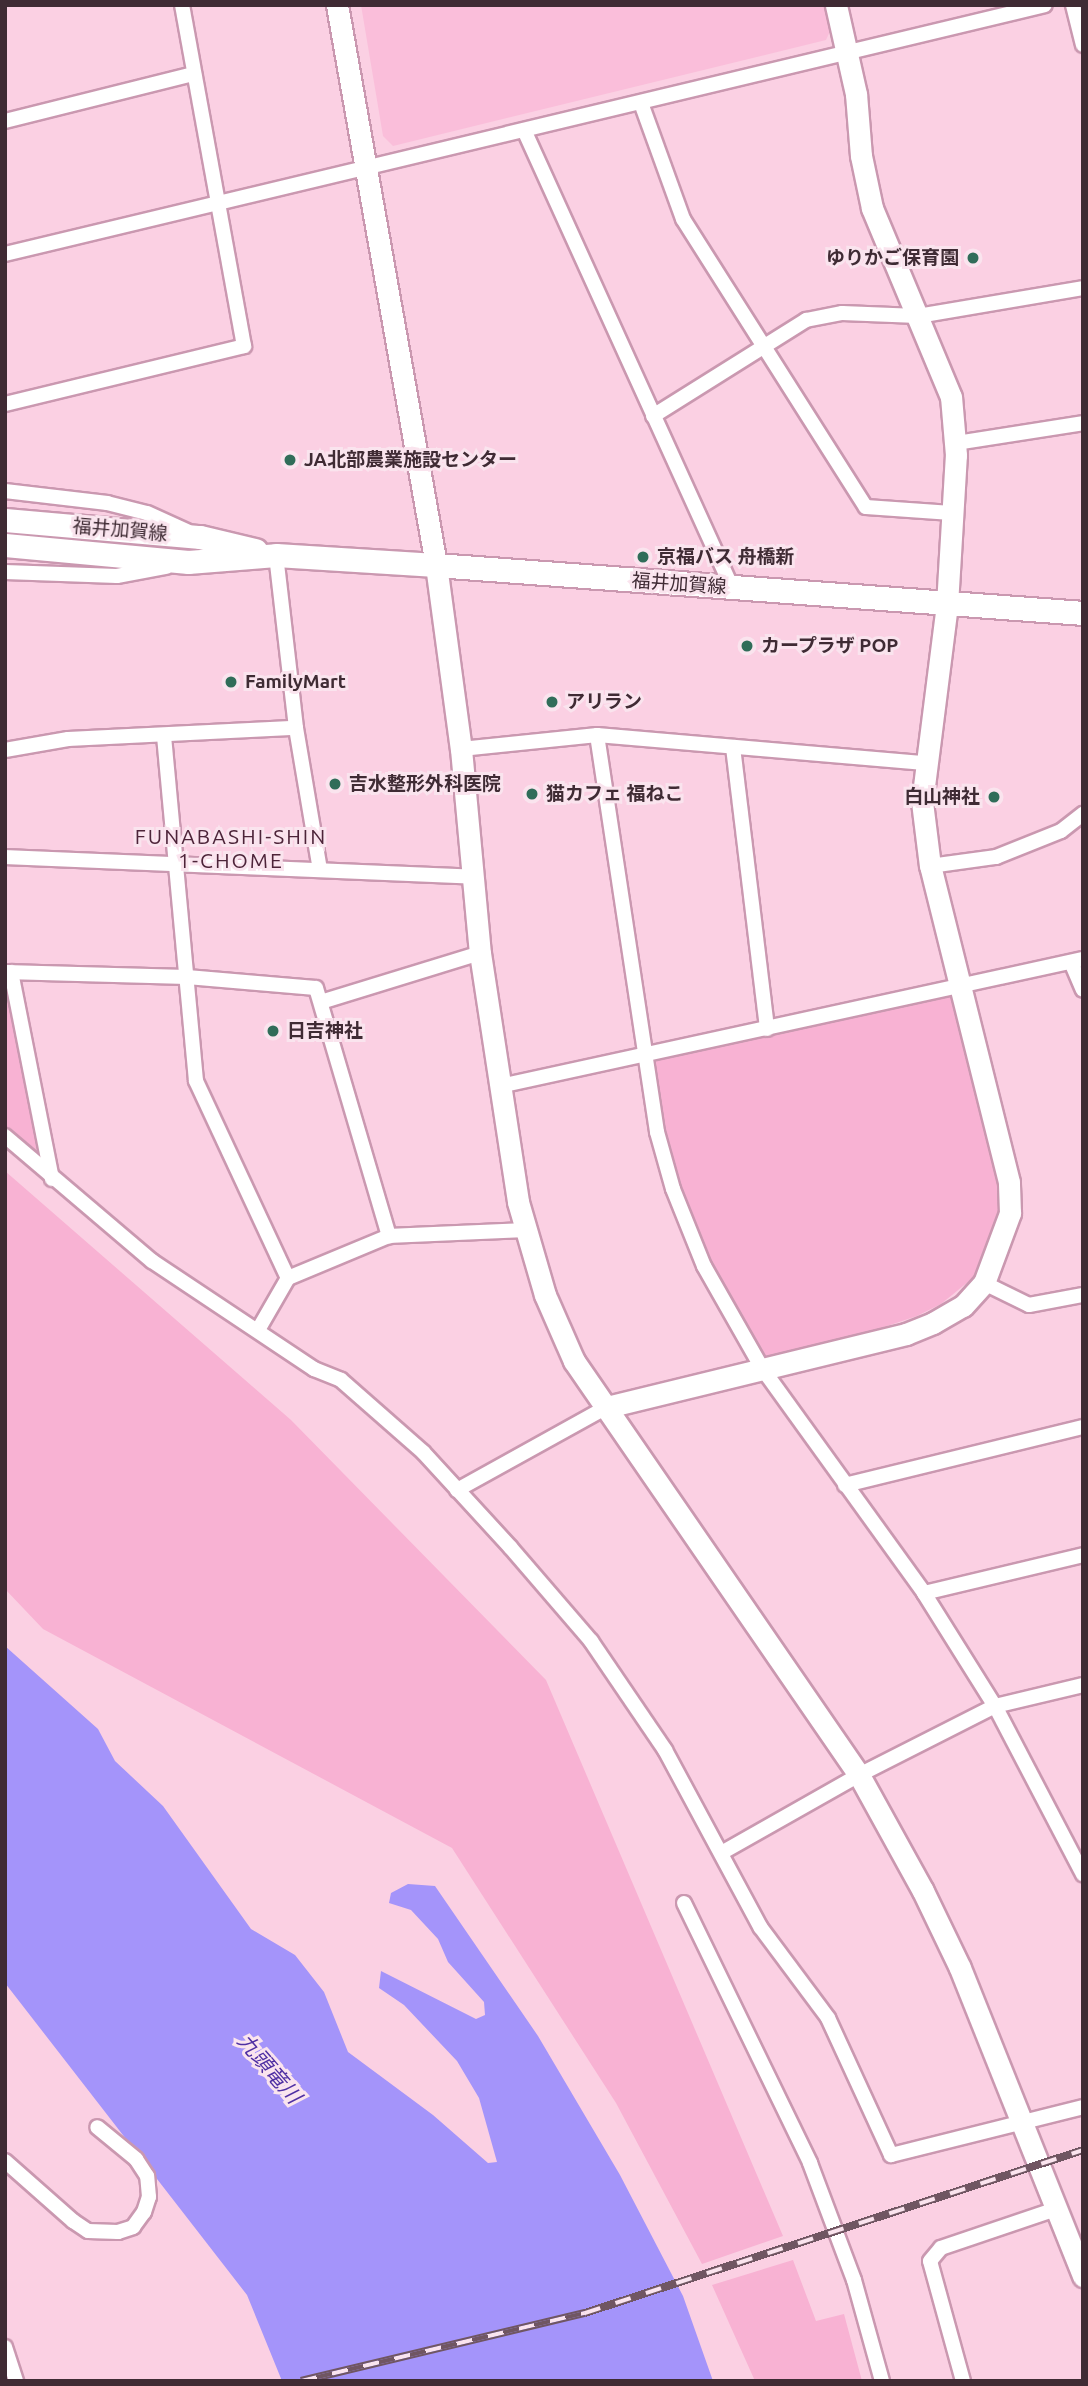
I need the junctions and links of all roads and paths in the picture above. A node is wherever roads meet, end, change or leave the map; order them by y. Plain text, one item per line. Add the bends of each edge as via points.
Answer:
1 (182, 5) edge
2 (337, 5) edge
3 (836, 5) edge
4 (1045, 5) edge
5 (1073, 5) edge
6 (1083, 45) edge
7 (846, 55) junction
8 (194, 74) junction
9 (640, 103) junction
10 (5, 121) edge
11 (524, 130) junction
12 (365, 167) junction
13 (217, 202) junction
14 (5, 254) edge
15 (1083, 288) edge
16 (918, 316) junction
17 (765, 346) junction
18 (5, 404) edge
19 (653, 416) junction
20 (1083, 423) edge
21 (956, 443) junction
22 (5, 491) edge
23 (952, 513) junction
24 (5, 520) edge
25 (200, 537) junction
26 (5, 545) edge
27 (276, 555) junction
28 (188, 562) junction
29 (436, 565) junction
30 (5, 572) edge
31 (732, 588) junction
32 (947, 605) junction
33 (1083, 613) edge
34 (296, 728) junction
35 (597, 735) junction
36 (164, 736) junction
37 (733, 747) junction
38 (461, 749) junction
39 (5, 750) edge
40 (925, 762) junction
41 (1083, 814) edge
42 (5, 857) edge
43 (177, 864) junction
44 (930, 866) junction
45 (320, 870) junction
46 (474, 877) junction
47 (480, 953) junction
48 (1077, 960) edge
49 (8, 972) edge
50 (187, 977) junction
51 (960, 988) junction
52 (1083, 990) edge
53 (321, 1002) junction
54 (767, 1029) junction
55 (642, 1056) junction
56 (500, 1086) junction
57 (5, 1136) edge
58 (52, 1179) junction
59 (525, 1230) junction
60 (389, 1236) junction
61 (288, 1278) junction
62 (984, 1283) junction
63 (1083, 1295) edge
64 (258, 1330) junction
65 (762, 1368) junction
66 (607, 1407) junction
67 (1083, 1427) edge
68 (845, 1485) junction
69 (457, 1490) junction
70 (1083, 1555) edge
71 (924, 1593) junction
72 (1083, 1685) edge
73 (995, 1706) junction
74 (859, 1775) junction
75 (723, 1852) junction
76 (1083, 1874) edge
77 (684, 1903) dead end
78 (1083, 2107) edge
79 (1022, 2122) junction
80 (97, 2127) dead end
81 (5, 2161) edge
82 (1056, 2209) junction
83 (1083, 2276) edge
84 (5, 2347) edge
85 (16, 2381) edge
86 (882, 2381) edge
87 (963, 2381) edge

1 - 8 street
2 - 12 street
3 - 7 street
4 - 7 street
5 - 6 street
7 - 9 street
7 - 16 street via 872,208
8 - 10 street
8 - 13 street
9 - 11 street
9 - 17 street via 683,219
11 - 12 street
11 - 19 street
12 - 13 street
12 - 29 street
13 - 14 street
13 - 18 street via 244,346
15 - 16 street
16 - 17 street via 842,313 806,320
16 - 21 street via 951,397
17 - 19 street
17 - 23 street via 866,508
19 - 31 street
20 - 21 street
21 - 23 street
22 - 25 street via 107,503 148,513
23 - 32 street
24 - 25 main road, 福井加賀線
25 - 27 main road, 福井加賀線
26 - 28 main road, 福井加賀線
27 - 28 main road, 福井加賀線
27 - 29 main road, 福井加賀線
27 - 34 street
28 - 30 street via 117,576
29 - 31 main road, 福井加賀線
29 - 38 street
31 - 32 main road, 福井加賀線
32 - 33 main road, 福井加賀線
32 - 40 street
34 - 36 street
34 - 45 street
35 - 37 street
35 - 38 street
35 - 55 street
36 - 39 street via 68,738
36 - 43 street
37 - 40 street
37 - 54 street
38 - 46 street
40 - 44 street via 922,802
41 - 44 street via 1061,831 996,857
42 - 43 street
43 - 45 street
43 - 50 street
44 - 51 street
45 - 46 street
46 - 47 street
47 - 53 street
47 - 56 street
48 - 51 street
48 - 52 street
49 - 50 street
49 - 58 street
50 - 53 street via 316,988
50 - 61 street via 195,1081
51 - 54 street
51 - 62 street via 1009,1182 1010,1213
53 - 60 street
54 - 55 street
55 - 56 street
55 - 65 street via 673,1189 704,1266
56 - 59 street
57 - 58 street
58 - 64 street via 152,1261
59 - 60 street
59 - 66 street via 558,1332
60 - 61 street
61 - 64 street
62 - 63 street via 1029,1305
62 - 65 street via 963,1306 906,1334
64 - 69 street via 314,1369 341,1381 423,1452
65 - 66 street
65 - 68 street
66 - 69 street
66 - 74 street
67 - 68 street
68 - 71 street
69 - 75 street via 591,1641 665,1750
70 - 71 street
71 - 73 street
72 - 73 street
73 - 74 street
73 - 76 street
74 - 75 street
74 - 79 street via 929,1902
75 - 79 street via 761,1928 828,2018 891,2155
77 - 86 street via 810,2163 854,2280
78 - 79 street
79 - 82 street
80 - 81 street via 135,2159 147,2176 149,2197 133,2227 118,2232 88,2231
82 - 83 street
82 - 87 street via 941,2248 930,2261
84 - 85 street

